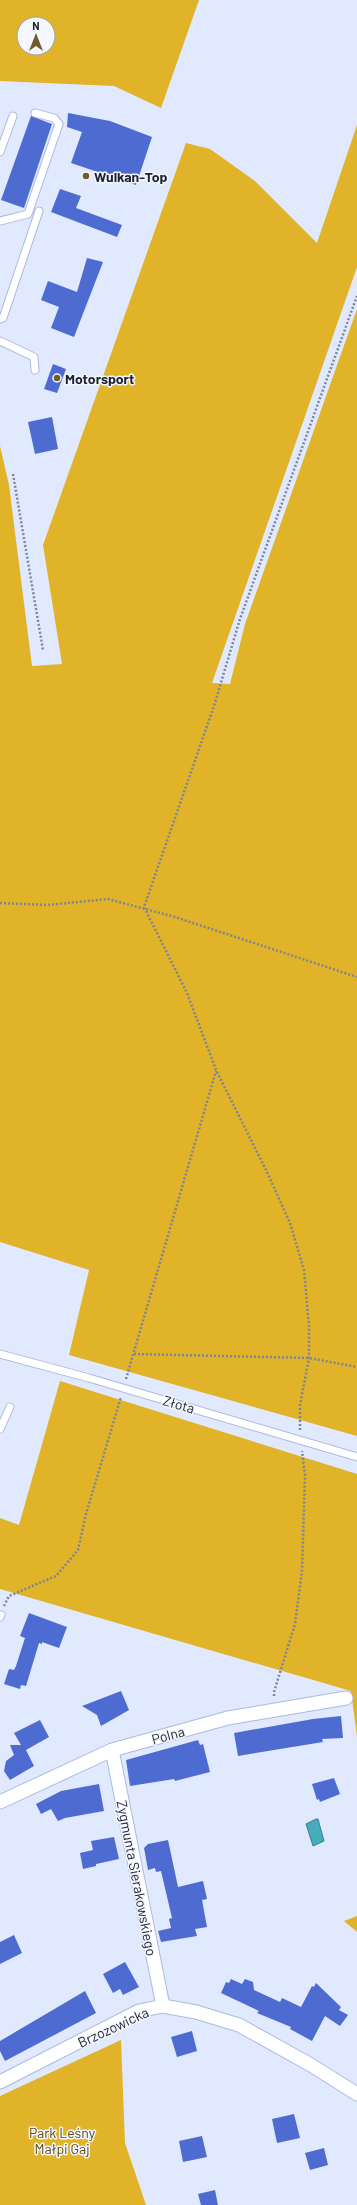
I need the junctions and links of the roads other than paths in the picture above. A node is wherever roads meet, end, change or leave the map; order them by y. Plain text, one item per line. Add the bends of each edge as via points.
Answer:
1 (35, 113) dead end
2 (13, 116) dead end
3 (0, 152) edge
4 (39, 211) dead end
5 (0, 221) edge
6 (0, 319) edge
7 (0, 341) edge
8 (35, 370) dead end
9 (0, 1354) edge
10 (10, 1407) dead end
11 (0, 1429) edge
12 (357, 1457) edge
13 (346, 1698) dead end
14 (112, 1750) junction
15 (0, 1802) edge
16 (163, 2006) junction
17 (0, 2082) edge
18 (357, 2094) edge

1 - 5 lane via 54,118 58,124 28,214
2 - 3 lane
4 - 6 lane via 3,318
7 - 8 lane via 34,356
9 - 12 lane, Złota
10 - 11 lane
13 - 14 street, Polna via 228,1718
14 - 15 street, Polna
14 - 16 street, Zygmunta Sierakowskiego
16 - 17 street, Brzozowicka via 139,2011
16 - 18 street, Brzozowicka via 196,2012 239,2025

